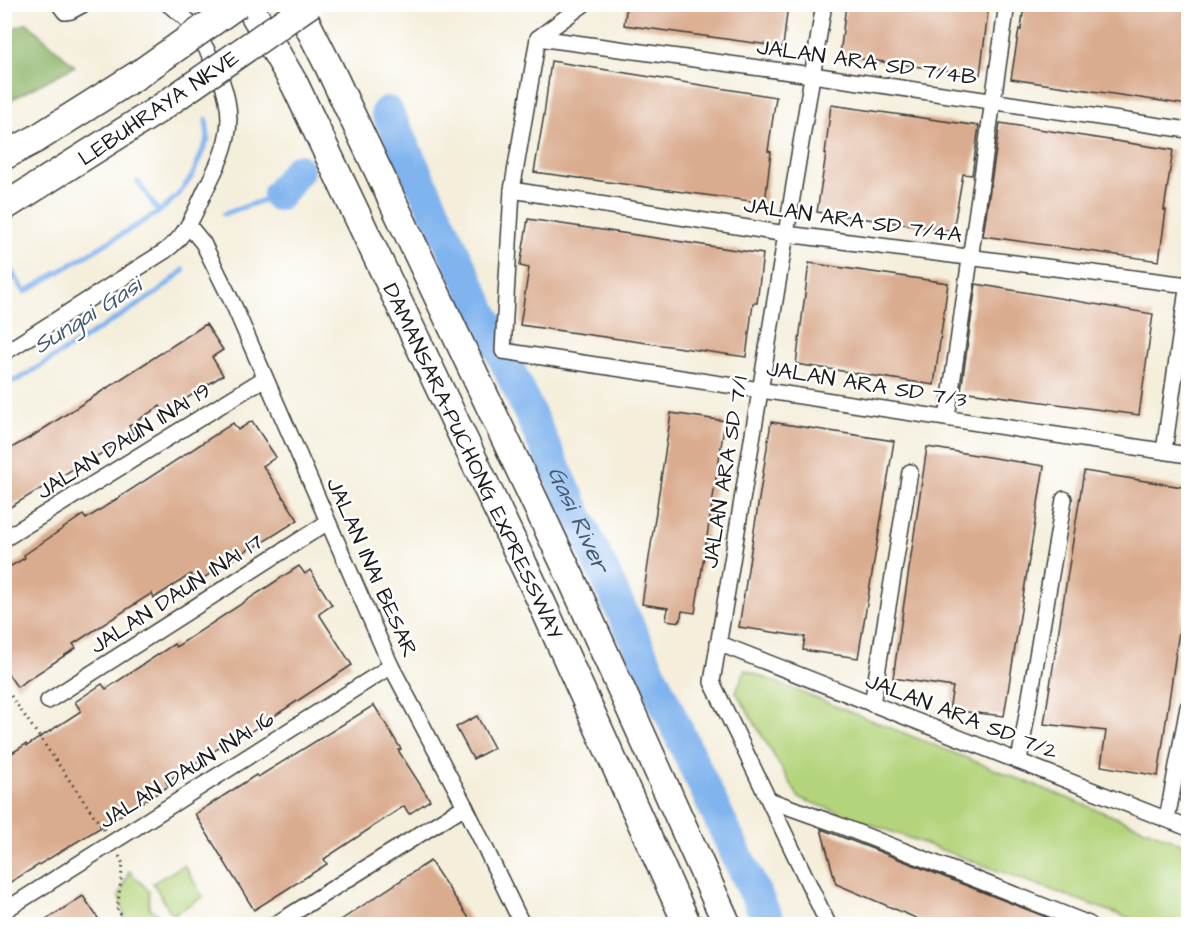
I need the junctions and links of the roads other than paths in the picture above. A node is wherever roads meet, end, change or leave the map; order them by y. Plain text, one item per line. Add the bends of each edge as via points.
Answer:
1 (59, 4) edge
2 (84, 4) edge
3 (168, 4) edge
4 (238, 4) edge
5 (248, 4) edge
6 (297, 4) edge
7 (310, 4) edge
8 (584, 4) edge
9 (824, 4) edge
10 (1006, 4) edge
11 (538, 38) junction
12 (812, 75) junction
13 (993, 101) junction
14 (1188, 130) edge
15 (4, 156) edge
16 (512, 190) junction
17 (4, 207) edge
18 (189, 226) junction
19 (786, 234) junction
20 (970, 257) junction
21 (1188, 284) edge
22 (4, 353) edge
23 (265, 378) junction
24 (760, 390) junction
25 (947, 418) junction
26 (1164, 451) junction
27 (1188, 454) edge
28 (910, 472) dead end
29 (1064, 499) dead end
30 (328, 522) junction
31 (4, 539) edge
32 (718, 643) junction
33 (391, 666) junction
34 (48, 701) dead end
35 (872, 704) junction
36 (1188, 707) edge
37 (1019, 761) junction
38 (769, 800) junction
39 (465, 806) junction
40 (1167, 819) junction
41 (1188, 828) edge
42 (4, 911) edge
43 (276, 924) edge
44 (522, 924) edge
45 (687, 924) edge
46 (727, 924) edge
47 (828, 924) edge
48 (1089, 924) edge

1 - 2 street via 65,12 71,12
3 - 18 street via 190,23 214,62 229,117 220,158
4 - 15 highway, LEBUHRAYA NKVE, bridge via 139,74
5 - 45 highway, DAMANSARA–PUCHONG EXPRESSWAY via 295,85 540,599
6 - 46 highway, DAMANSARA–PUCHONG EXPRESSWAY via 572,580
7 - 17 highway, LEBUHRAYA NKVE, bridge via 156,111
8 - 11 street
9 - 12 street, JALAN ARA SD 7/1
10 - 13 street
11 - 12 street, JALAN ARA SD 7/4B
11 - 16 street
12 - 13 street, JALAN ARA SD 7/4B
12 - 19 street, JALAN ARA SD 7/1
13 - 14 street, JALAN ARA SD 7/4B
13 - 20 street
16 - 19 street, JALAN ARA SD 7/4A
16 - 24 street, JALAN ARA SD 7/3 via 503,351
18 - 22 street via 165,251
18 - 23 street, JALAN INAI BESAR via 203,243
19 - 20 street, JALAN ARA SD 7/4A
19 - 24 street, JALAN ARA SD 7/1
20 - 21 street, JALAN ARA SD 7/4A
20 - 25 street
21 - 26 street
23 - 30 street, JALAN INAI BESAR
23 - 31 street, JALAN DAUN INAI 19
24 - 25 street, JALAN ARA SD 7/3
24 - 32 street, JALAN ARA SD 7/1
25 - 26 street, JALAN ARA SD 7/3
26 - 27 street, JALAN ARA SD 7/3
28 - 35 street
29 - 37 street
30 - 33 street, JALAN INAI BESAR
30 - 34 street, JALAN DAUN INAI 17
32 - 35 street, JALAN ARA SD 7/2
32 - 38 street, JALAN ARA SD 7/1 via 712,682
33 - 39 street, JALAN INAI BESAR
33 - 42 street, JALAN DAUN INAI 16
35 - 37 street, JALAN ARA SD 7/2
36 - 40 street
37 - 40 street, JALAN ARA SD 7/2
38 - 47 street, JALAN ARA SD 7/1
38 - 48 street
39 - 43 street
39 - 44 street, JALAN INAI BESAR
40 - 41 street, JALAN ARA SD 7/2

